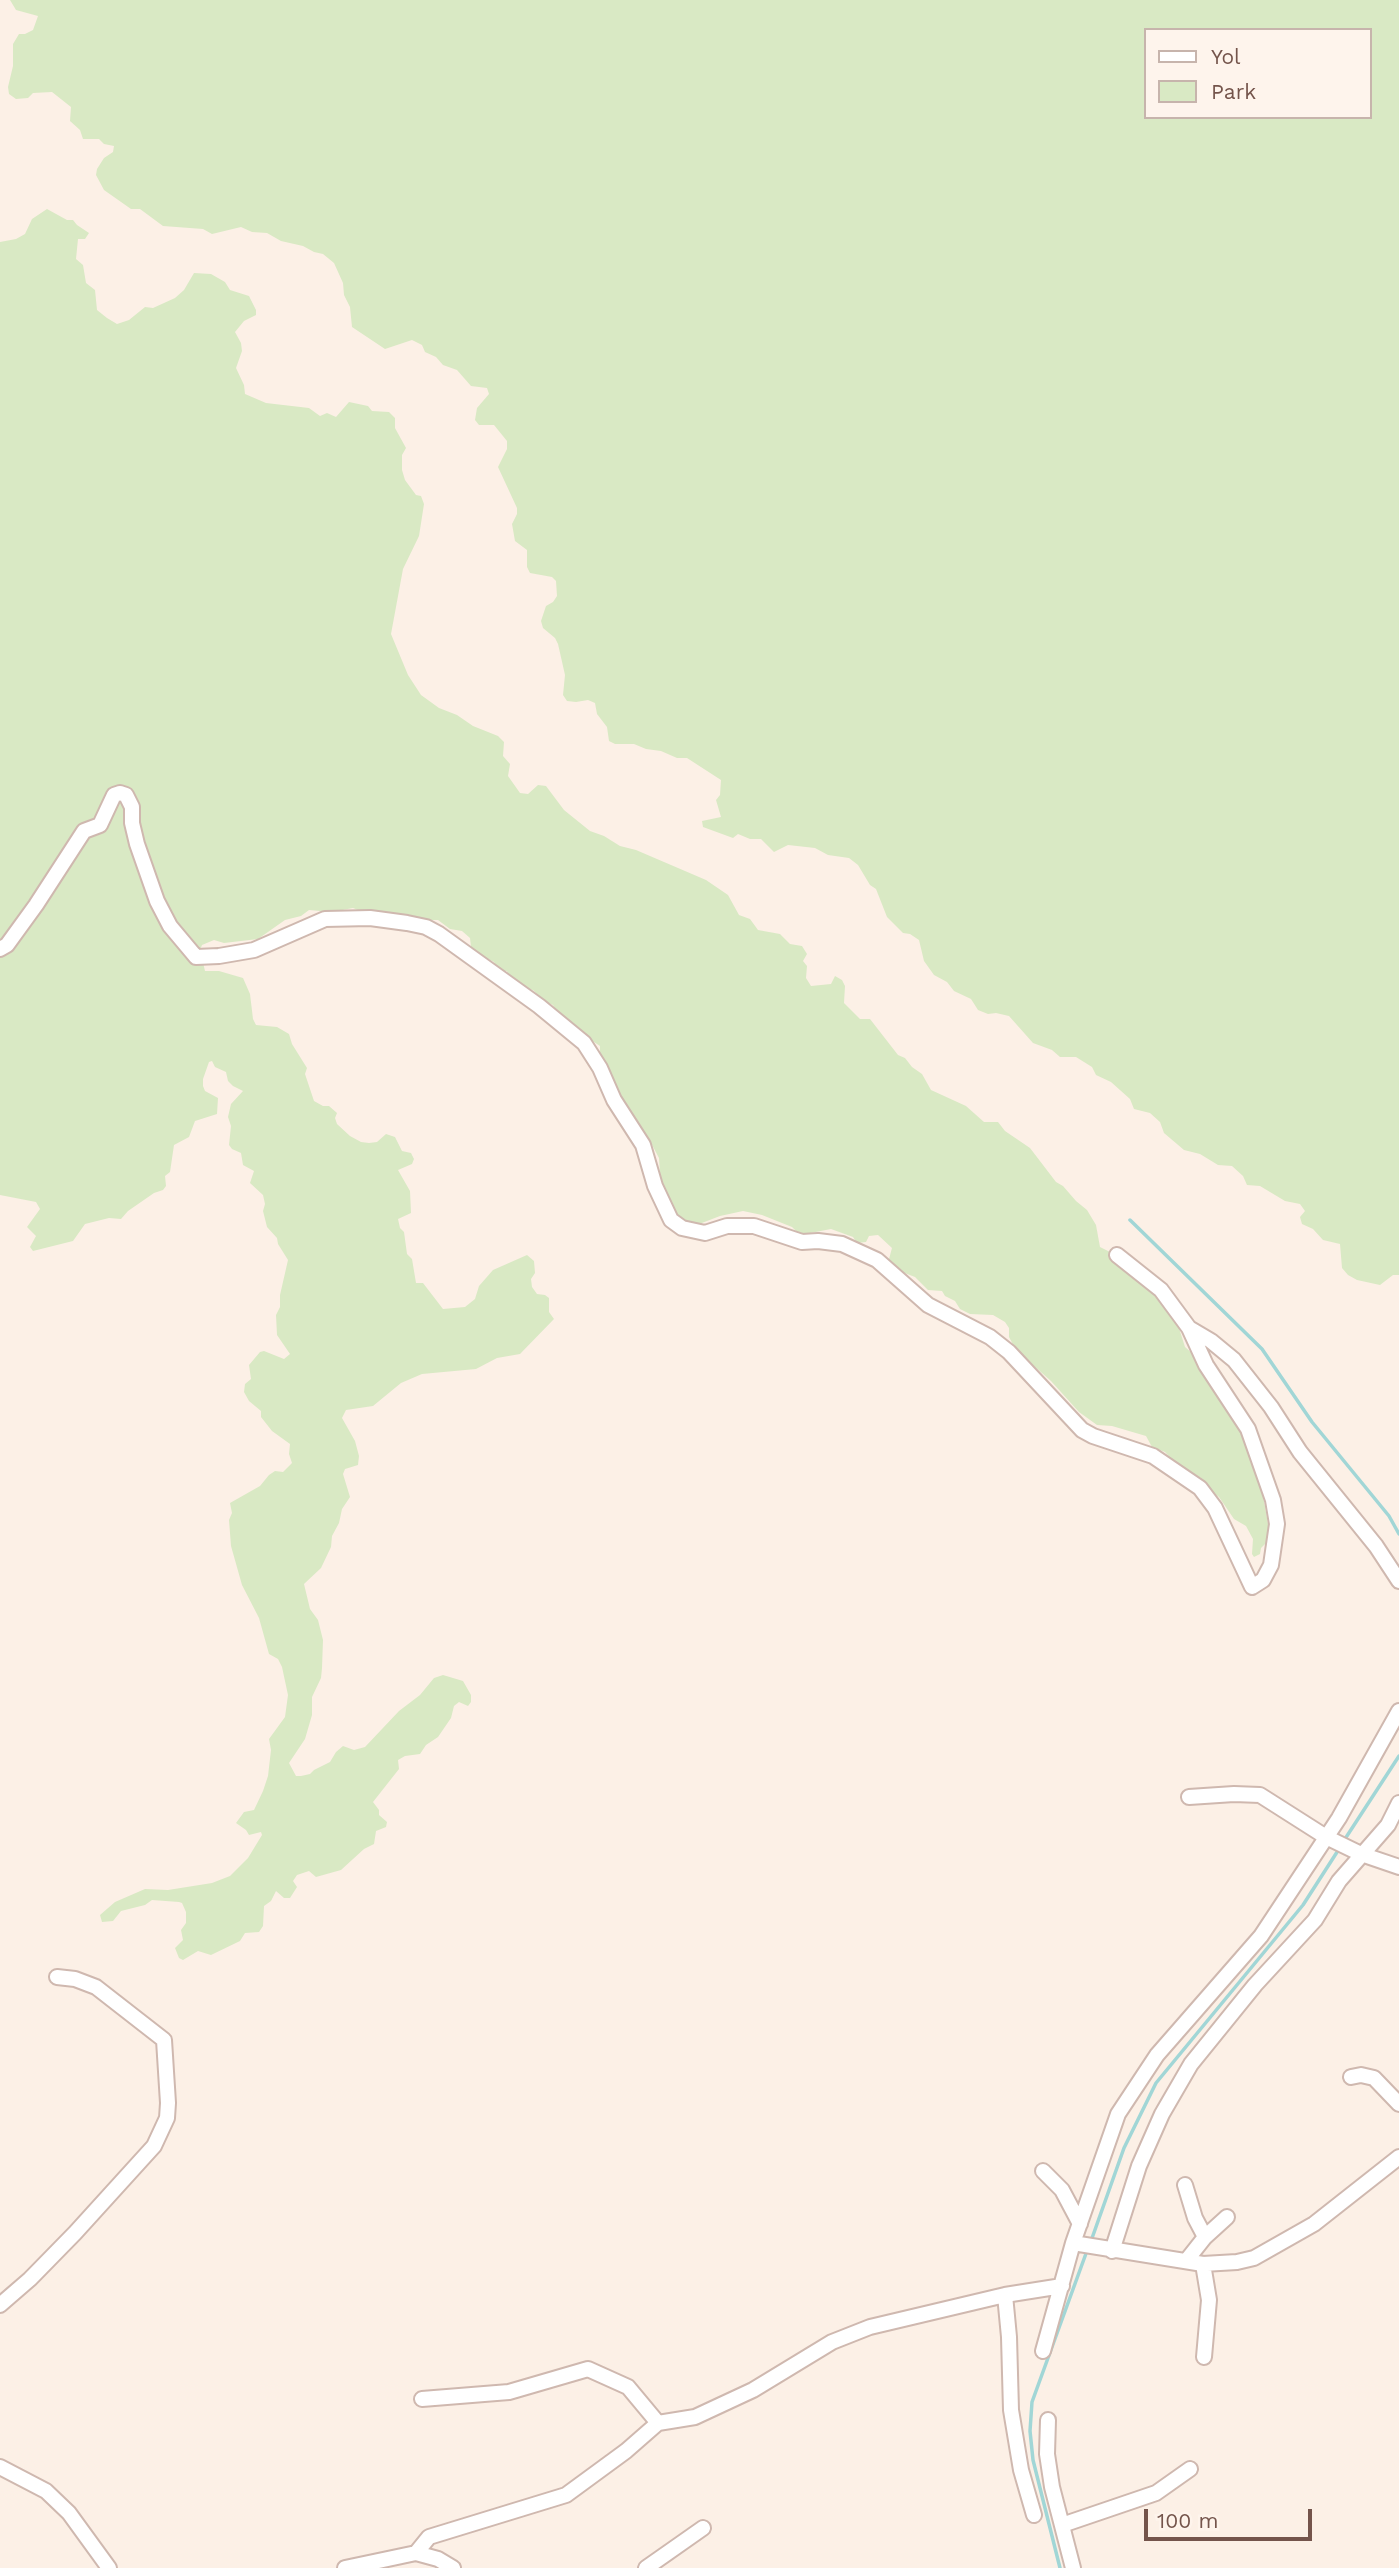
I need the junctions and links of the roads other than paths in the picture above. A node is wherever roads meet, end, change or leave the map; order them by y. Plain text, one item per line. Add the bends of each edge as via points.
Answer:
1 (0, 949) edge
2 (1117, 1255) dead end
3 (1189, 1328) junction
4 (1399, 1581) edge
5 (1399, 1711) edge
6 (1189, 1797) dead end
7 (1399, 1803) edge
8 (1326, 1837) junction
9 (1361, 1854) junction
10 (1399, 1867) edge
11 (57, 1977) dead end
12 (1351, 2077) dead end
13 (1399, 2104) edge
14 (1399, 2157) edge
15 (1043, 2171) dead end
16 (1185, 2185) dead end
17 (1227, 2217) dead end
18 (1080, 2224) junction
19 (1205, 2237) junction
20 (1073, 2243) junction
21 (1112, 2251) junction
22 (1185, 2261) junction
23 (1203, 2264) junction
24 (1062, 2286) junction
25 (1005, 2295) junction
26 (0, 2305) edge
27 (1043, 2351) dead end
28 (1204, 2357) dead end
29 (422, 2399) dead end
30 (1048, 2420) dead end
31 (658, 2423) junction
32 (0, 2467) edge
33 (1190, 2469) dead end
34 (1034, 2515) dead end
35 (1062, 2525) junction
36 (703, 2528) dead end
37 (416, 2553) junction
38 (109, 2568) edge
39 (345, 2568) edge
40 (453, 2568) edge
41 (646, 2568) edge
42 (1073, 2568) edge

1 - 3 street via 36,905 84,831 100,825 114,795 120,793 130,800 137,844 157,901 170,926 196,957 254,950 325,919 370,918 433,930 584,1044 643,1146 671,1220 682,1228 705,1233 727,1226 754,1226 802,1242 842,1244 877,1260 928,1305 1009,1352 1082,1430 1153,1456 1200,1488 1215,1508 1252,1587 1263,1580 1271,1565 1277,1524 1273,1500 1248,1429 1206,1365
2 - 3 street via 1161,1290
3 - 4 street via 1234,1360
5 - 8 street
6 - 8 street via 1260,1795
7 - 9 street via 1388,1825
8 - 9 street
8 - 18 street via 1261,1936 1157,2055 1118,2114
9 - 10 street
9 - 21 street via 1315,1920 1191,2064 1139,2166
11 - 26 street via 96,1987 164,2040 167,2118 154,2146 75,2233
12 - 13 street via 1374,2078
14 - 23 street via 1314,2224 1254,2258
15 - 18 street via 1062,2190
16 - 19 street
17 - 19 street
18 - 20 street
19 - 22 street
20 - 21 street
20 - 24 street
21 - 22 street
22 - 23 street
23 - 28 street via 1209,2300
24 - 25 street
24 - 27 street
25 - 31 street via 870,2327 832,2342 753,2390 695,2417
25 - 34 street via 1011,2410
29 - 31 street via 509,2392 588,2369 628,2387
30 - 35 street via 1047,2454
31 - 37 street via 566,2495 429,2537
32 - 38 street via 46,2491 69,2513
33 - 35 street via 1156,2493
35 - 42 street
36 - 41 street
37 - 39 street
37 - 40 street

